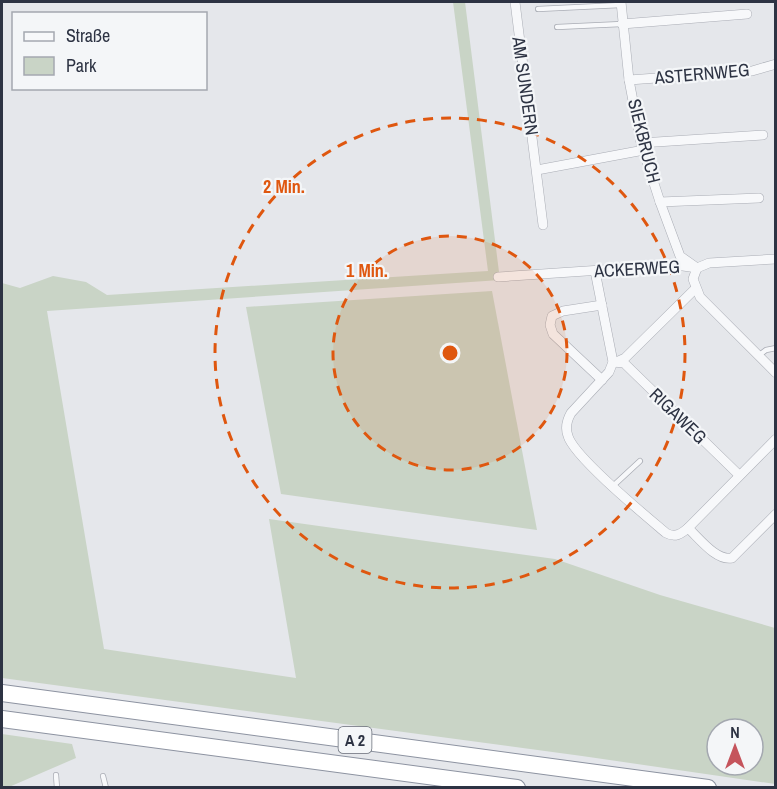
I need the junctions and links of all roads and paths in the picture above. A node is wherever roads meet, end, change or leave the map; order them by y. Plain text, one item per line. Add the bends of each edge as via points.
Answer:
1 (515, 2) edge
2 (621, 3) edge
3 (538, 9) dead end
4 (747, 14) dead end
5 (622, 24) junction
6 (557, 27) dead end
7 (776, 64) edge
8 (629, 80) junction
9 (763, 135) dead end
10 (643, 146) junction
11 (537, 170) junction
12 (759, 198) dead end
13 (660, 202) junction
14 (543, 225) dead end
15 (776, 259) edge
16 (697, 268) junction
17 (596, 271) junction
18 (498, 277) dead end
19 (695, 289) junction
20 (602, 305) junction
21 (776, 348) edge
22 (758, 356) junction
23 (613, 362) junction
24 (776, 373) edge
25 (602, 380) junction
26 (776, 439) edge
27 (640, 461) dead end
28 (739, 475) junction
29 (613, 486) junction
30 (776, 514) edge
31 (688, 528) junction
32 (2, 693) edge
33 (2, 719) edge
34 (56, 775) dead end
35 (103, 776) dead end
36 (57, 788) edge
37 (106, 788) edge
38 (517, 788) edge
39 (708, 788) edge

1 - 11 street, AM SUNDERN
2 - 3 lane
2 - 5 street, SIEKBRUCH
4 - 5 street
5 - 6 lane
5 - 8 street, SIEKBRUCH
7 - 8 street, ASTERNWEG via 752,70
8 - 10 street, SIEKBRUCH
9 - 10 street
10 - 11 street
10 - 13 street, SIEKBRUCH
11 - 14 street, AM SUNDERN
12 - 13 street
13 - 16 street, SIEKBRUCH via 680,256
15 - 16 street, ACKERWEG via 709,263
16 - 17 street, ACKERWEG via 676,265
16 - 19 street via 693,275
17 - 18 street, ACKERWEG
17 - 20 street
19 - 22 street
19 - 23 street via 625,358
20 - 23 street
20 - 25 street via 562,311 550,320 554,334
21 - 22 lane
22 - 24 street
23 - 25 street
23 - 28 street, RIGAWEG via 624,363
25 - 29 street via 571,413 567,434 577,451
26 - 28 street
27 - 29 lane
28 - 31 street
29 - 31 street via 670,536
30 - 31 street via 727,559
32 - 39 highway, A 2
33 - 38 highway, A 2
34 - 36 lane
35 - 37 lane

